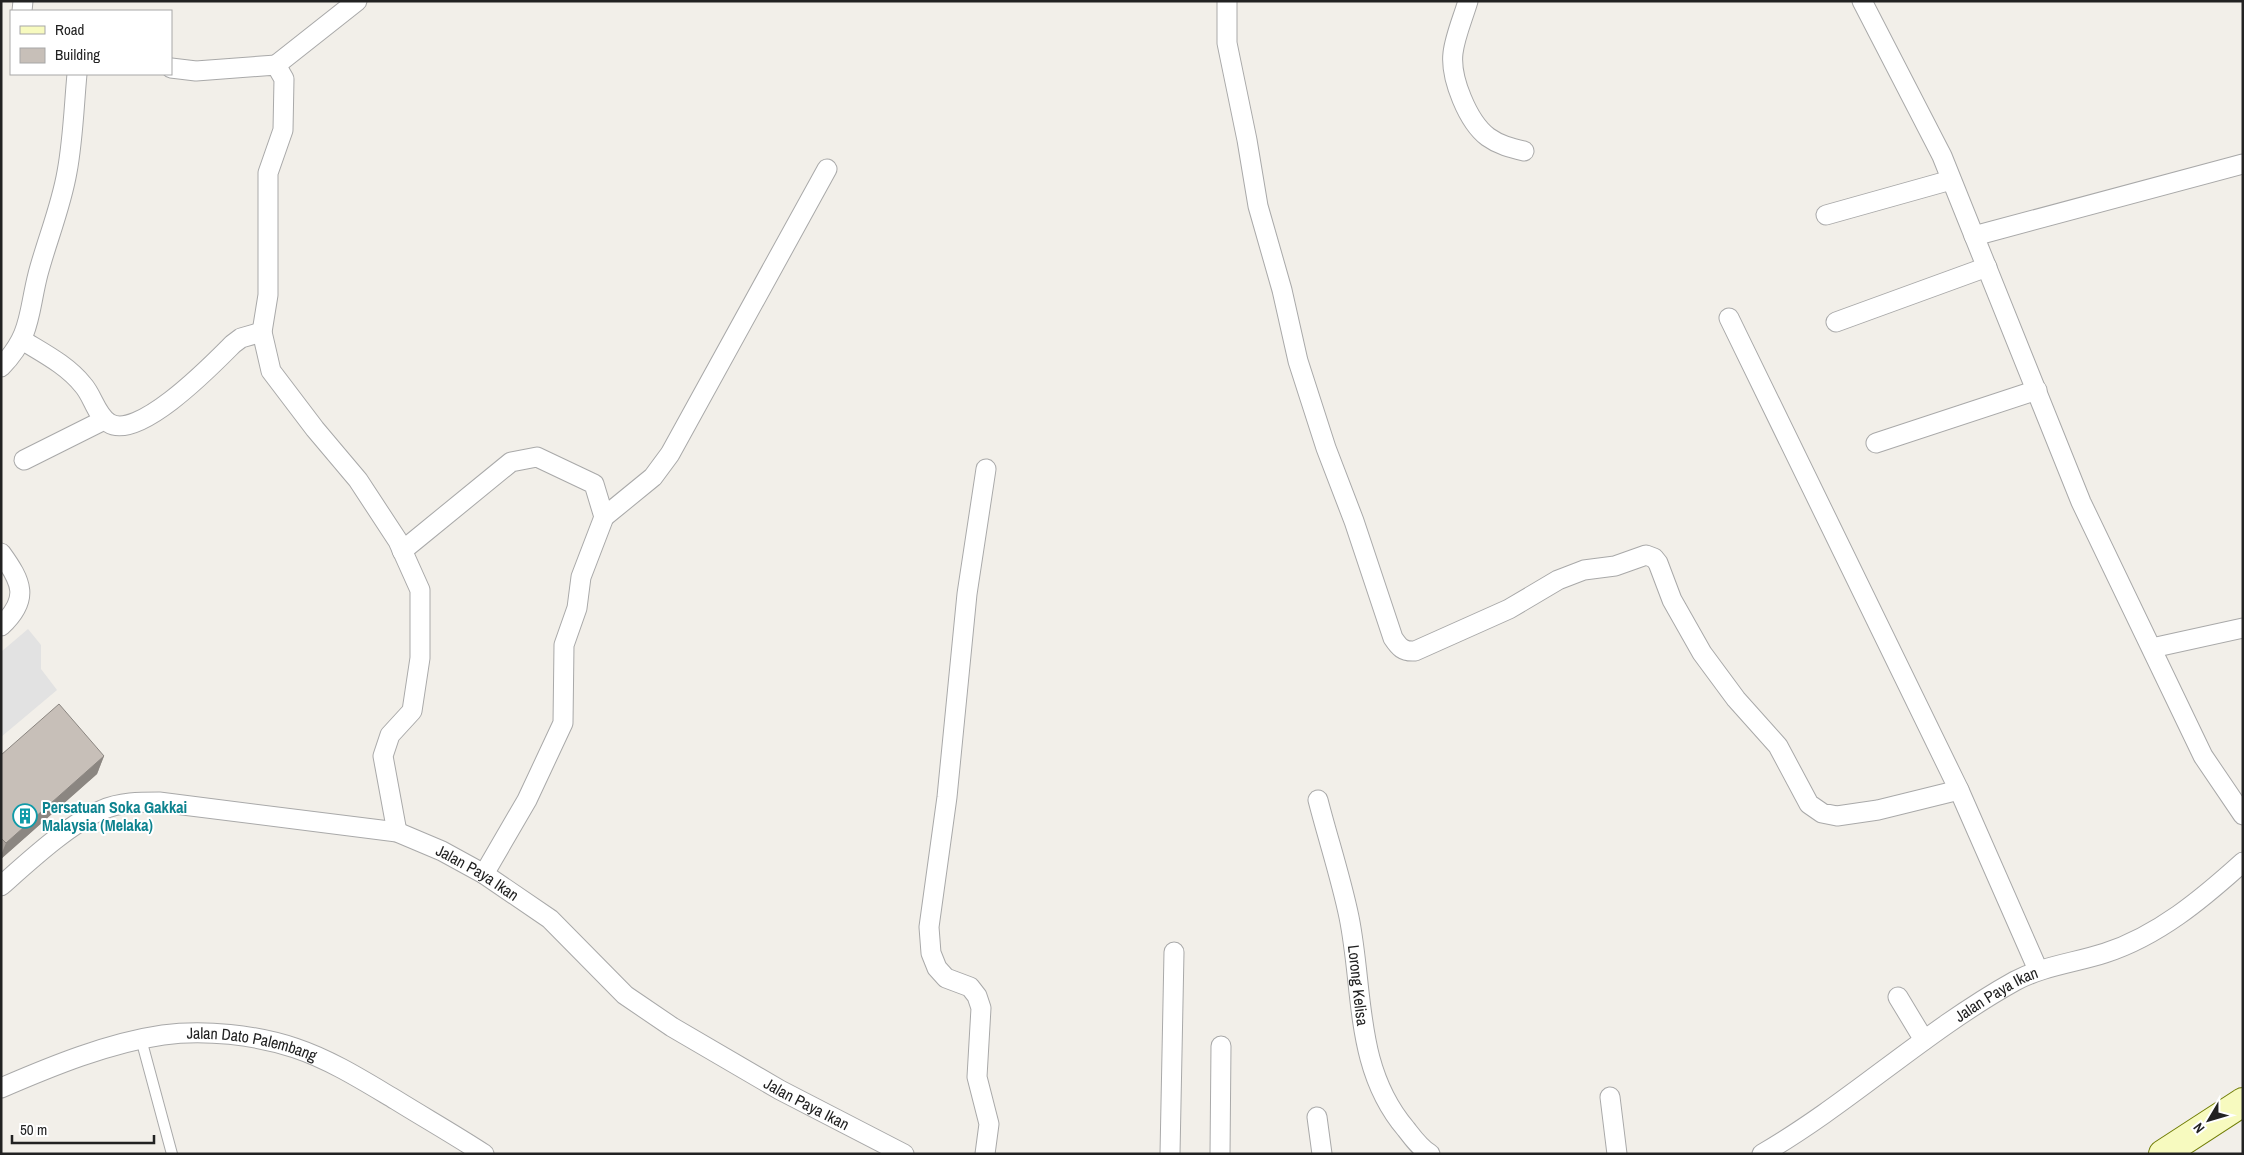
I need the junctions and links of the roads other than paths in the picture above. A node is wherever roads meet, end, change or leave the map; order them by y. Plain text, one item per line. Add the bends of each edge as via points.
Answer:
1 (357, 1) edge
2 (1227, 1) edge
3 (1468, 1) edge
4 (1862, 1) edge
5 (276, 65) junction
6 (172, 68) edge
7 (77, 75) edge
8 (1524, 151) dead end
9 (2243, 164) edge
10 (827, 169) dead end
11 (1951, 180) junction
12 (1826, 215) dead end
13 (1974, 236) junction
14 (1987, 267) junction
15 (1729, 318) dead end
16 (1836, 322) dead end
17 (262, 332) junction
18 (22, 340) junction
19 (1, 367) edge
20 (2037, 390) junction
21 (104, 420) junction
22 (1876, 444) dead end
23 (24, 460) dead end
24 (986, 468) dead end
25 (604, 516) junction
26 (402, 551) junction
27 (1, 553) edge
28 (1, 626) edge
29 (2243, 628) edge
30 (2152, 648) junction
31 (1959, 790) junction
32 (1318, 800) dead end
33 (2243, 816) edge
34 (397, 832) junction
35 (2243, 862) edge
36 (484, 874) junction
37 (1, 886) edge
38 (1174, 952) dead end
39 (2038, 970) junction
40 (1898, 997) dead end
41 (141, 1039) junction
42 (1924, 1040) junction
43 (1221, 1046) dead end
44 (1, 1088) edge
45 (1610, 1097) dead end
46 (2243, 1102) edge
47 (1316, 1117) dead end
48 (1781, 1149) edge
49 (172, 1154) edge
50 (484, 1154) edge
51 (904, 1154) edge
52 (985, 1154) edge
53 (1170, 1154) edge
54 (1220, 1154) edge
55 (1322, 1154) edge
56 (1430, 1154) edge
57 (1617, 1154) edge
58 (1762, 1154) edge
59 (2163, 1154) edge

1 - 5 street
2 - 31 street via 1226,43 1258,206 1298,361 1399,648 1406,652 1415,651 1509,609 1558,580 1584,570 1616,566 1646,555 1658,563 1672,600 1702,653 1736,699 1778,746 1809,804 1822,813 1837,816 1878,810
3 - 8 street via 1453,54 1458,87 1475,124 1488,137
4 - 11 street via 1942,156
5 - 6 street via 196,71
5 - 17 street via 284,79 283,130 268,173 268,295
7 - 18 street via 67,171 55,226 38,275
9 - 13 street
10 - 25 street via 670,454 653,477
11 - 12 street
11 - 13 street
13 - 14 street
14 - 16 street
14 - 20 street
15 - 31 street
17 - 21 street via 233,344 154,414 123,424 111,425
17 - 26 street via 271,370 358,480
18 - 19 street
18 - 21 street via 68,369 84,385
20 - 22 street
20 - 30 street via 2081,502
21 - 23 street
24 - 52 street via 967,594 947,797 929,927 931,953 937,968 946,978 970,987 981,1008 977,1077 989,1124
25 - 26 street via 594,484 538,457 512,462
25 - 36 street via 581,577 577,608 564,645 563,723 527,800
26 - 34 street via 420,590 420,658 412,711 390,735 383,756
27 - 28 street via 14,571 21,601
29 - 30 street
30 - 33 street via 2203,756
31 - 39 street
32 - 56 street, Lorong Kelisa via 1349,918 1362,1027 1380,1090 1401,1124
34 - 36 street, Jalan Paya Ikan
34 - 37 street, Jalan Paya Ikan via 159,802 130,803 102,810 76,826
35 - 39 street, Jalan Paya Ikan via 2173,919 2142,938 2106,953
36 - 51 street, Jalan Paya Ikan via 550,919 625,995 672,1027 780,1090
38 - 53 street
39 - 42 street, Jalan Paya Ikan via 1964,1012
40 - 42 street
41 - 44 street, Jalan Dato Palembang
41 - 49 lane
41 - 50 street, Jalan Dato Palembang via 166,1034 203,1033 295,1048 350,1073
42 - 48 street, Jalan Paya Ikan
43 - 54 street
45 - 57 street
46 - 59 main road
47 - 55 street
48 - 58 street, Jalan Paya Ikan

